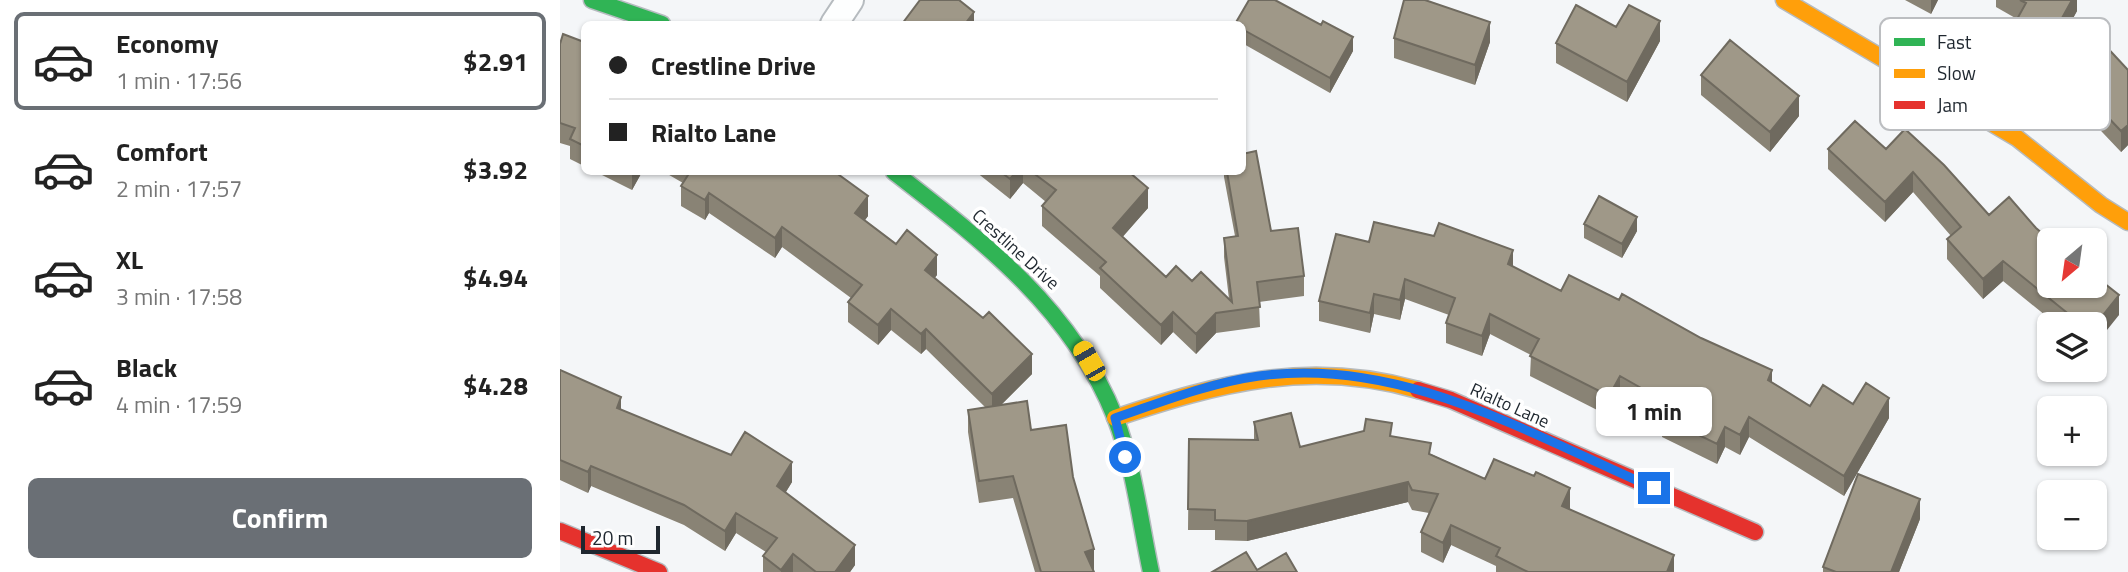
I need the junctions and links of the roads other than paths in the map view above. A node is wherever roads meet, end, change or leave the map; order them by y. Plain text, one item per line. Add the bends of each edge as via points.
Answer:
1 (592, 0) edge
2 (850, 0) edge
3 (1784, 0) edge
4 (653, 21) edge
5 (836, 21) edge
6 (1880, 57) edge
7 (2003, 130) edge
8 (898, 175) edge
9 (2128, 222) edge
10 (1115, 418) junction
11 (560, 531) edge
12 (1755, 532) dead end
13 (659, 572) edge
14 (1151, 572) edge

1 - 4 street
2 - 5 street
3 - 6 street
7 - 9 street
8 - 10 street, Crestline Drive via 1014,268 1045,299 1078,342
10 - 12 street, Rialto Lane via 1208,387 1259,376 1311,372 1402,384 1451,400
10 - 14 street, Crestline Drive
11 - 13 street

